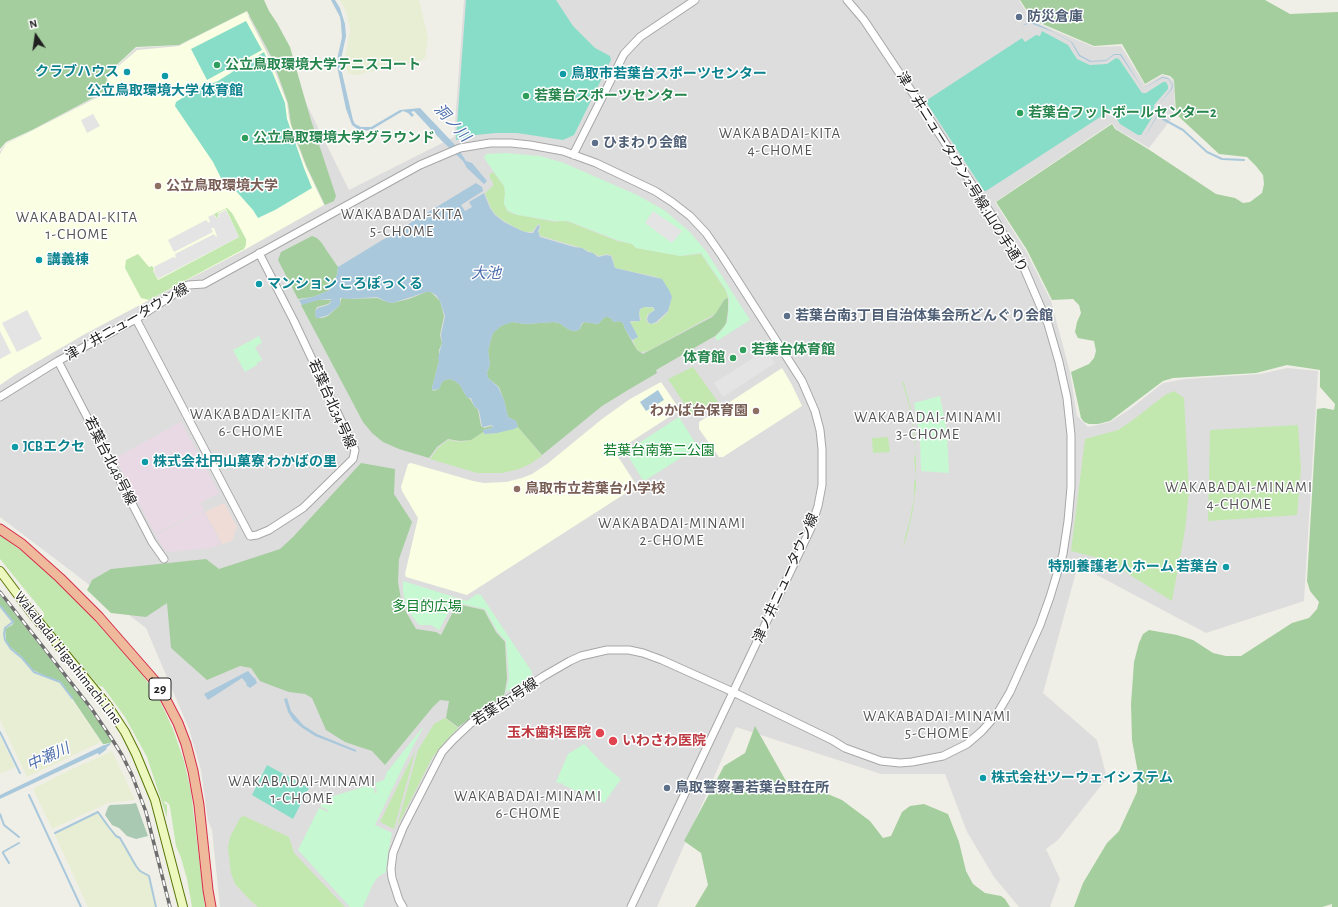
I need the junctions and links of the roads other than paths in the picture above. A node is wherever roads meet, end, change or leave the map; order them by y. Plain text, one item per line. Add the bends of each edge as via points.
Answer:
1 (695, 0) edge
2 (847, 0) edge
3 (573, 155) junction
4 (259, 253) junction
5 (136, 319) junction
6 (58, 361) junction
7 (0, 397) edge
8 (0, 529) edge
9 (164, 559) dead end
10 (0, 571) edge
11 (733, 692) junction
12 (182, 907) edge
13 (210, 907) edge
14 (403, 907) edge
15 (631, 907) edge

1 - 3 street via 640,37 624,54
2 - 11 street, 津ノ井ニュータウン2号線;山の手通り via 864,20 995,220 1024,268 1048,324 1064,384 1072,435 1071,487 1063,554 1040,625 1010,692 997,714 967,744 943,756 900,763 881,761 845,748
3 - 4 street, 津ノ井ニュータウン線 via 511,143 490,143 460,148 420,165
3 - 11 street, 津ノ井ニュータウン線 via 655,191 690,216 706,233 795,369 815,411 822,449 822,485 818,506 811,528
4 - 5 street, 津ノ井ニュータウン線 via 204,284 188,285
4 - 5 street, 若葉台北34号線 via 355,450 353,459 303,508 269,530 250,536
5 - 6 street, 津ノ井ニュータウン線
6 - 7 street, 津ノ井ニュータウン線
6 - 9 street, 若葉台北48号線 via 152,542
8 - 13 highway, 29 via 22,544 94,612 154,680 164,696 186,744 193,771
10 - 12 main road, Wakabadai Higashimachi Line via 108,706 125,732 155,800
11 - 14 street, 若葉台1号線 via 644,653 607,650 570,660 480,718 461,731 442,752 394,848 392,878
11 - 15 street, 津ノ井ニュータウン線

